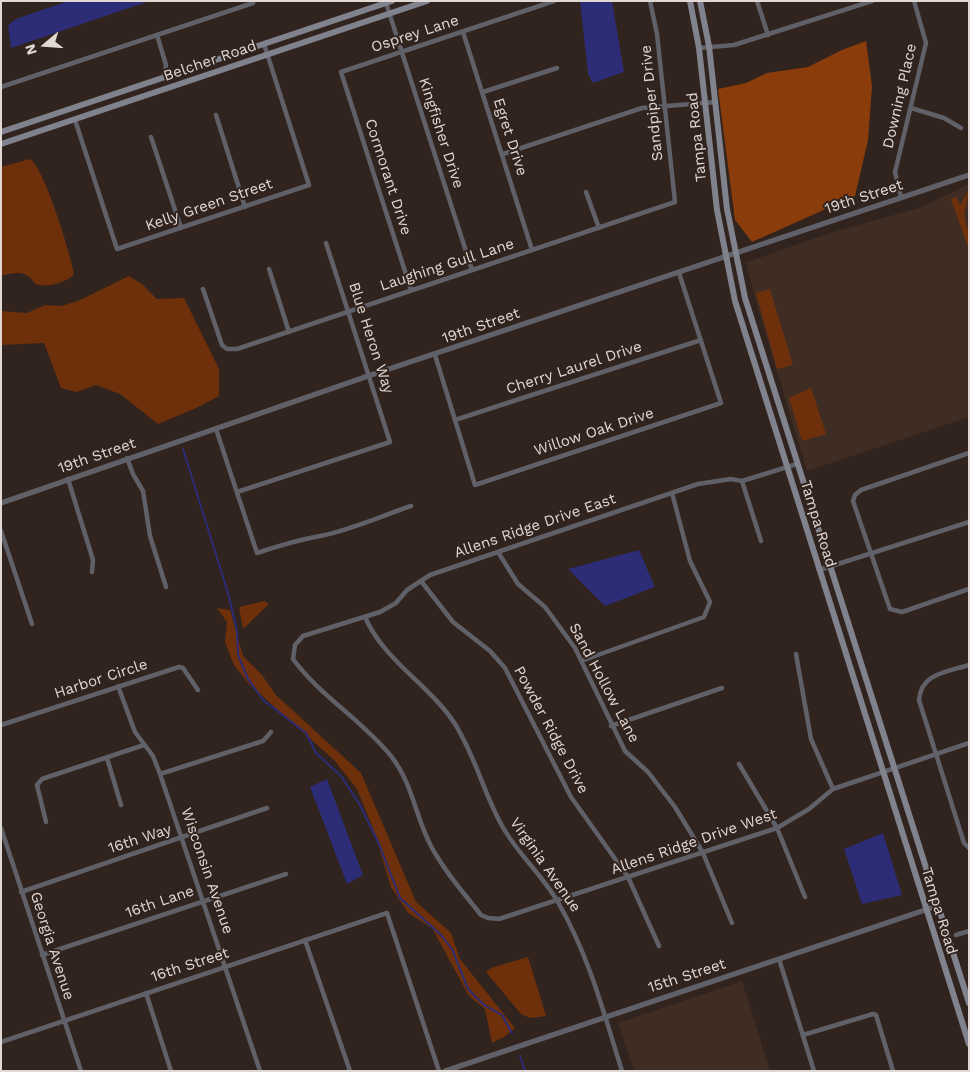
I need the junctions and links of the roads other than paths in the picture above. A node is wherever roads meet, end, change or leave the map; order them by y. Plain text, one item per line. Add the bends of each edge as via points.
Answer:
1 (427, 1) edge
2 (554, 1) edge
3 (650, 1) edge
4 (690, 1) edge
5 (700, 1) edge
6 (757, 1) edge
7 (872, 1) edge
8 (914, 1) edge
9 (252, 2) edge
10 (389, 2) edge
11 (389, 14) junction
12 (463, 32) junction
13 (157, 35) junction
14 (768, 35) junction
15 (264, 44) junction
16 (709, 46) junction
17 (700, 48) junction
18 (402, 52) junction
19 (268, 55) junction
20 (557, 68) dead end
21 (341, 72) joint
22 (164, 78) junction
23 (1, 87) edge
24 (483, 92) junction
25 (716, 102) junction
26 (706, 103) junction
27 (665, 106) junction
28 (911, 108) junction
29 (216, 115) dead end
30 (75, 120) junction
31 (960, 128) dead end
32 (1, 132) edge
33 (151, 137) dead end
34 (1, 144) edge
35 (503, 154) junction
36 (969, 175) edge
37 (586, 192) dead end
38 (902, 197) junction
39 (675, 202) joint
40 (245, 207) junction
41 (181, 228) junction
42 (599, 228) junction
43 (326, 243) dead end
44 (532, 250) junction
45 (735, 253) junction
46 (725, 256) junction
47 (269, 268) dead end
48 (472, 270) junction
49 (680, 273) junction
50 (203, 289) dead end
51 (411, 290) junction
52 (350, 310) junction
53 (289, 332) junction
54 (701, 340) junction
55 (435, 355) junction
56 (371, 375) junction
57 (772, 388) junction
58 (763, 391) junction
59 (455, 420) junction
60 (216, 429) junction
61 (969, 453) edge
62 (127, 458) junction
63 (797, 464) junction
64 (787, 467) junction
65 (68, 479) junction
66 (742, 481) junction
67 (237, 492) junction
68 (672, 493) junction
69 (1, 503) edge
70 (411, 506) dead end
71 (969, 522) edge
72 (1, 531) edge
73 (761, 541) dead end
74 (498, 552) junction
75 (871, 554) junction
76 (829, 568) junction
77 (820, 570) junction
78 (92, 572) dead end
79 (422, 581) junction
80 (166, 587) dead end
81 (969, 589) edge
82 (365, 617) junction
83 (32, 624) dead end
84 (796, 654) dead end
85 (581, 661) junction
86 (969, 665) edge
87 (118, 686) junction
88 (722, 688) dead end
89 (198, 690) dead end
90 (1, 726) edge
91 (611, 726) junction
92 (271, 732) dead end
93 (969, 743) edge
94 (144, 745) junction
95 (935, 754) junction
96 (107, 758) junction
97 (739, 764) dead end
98 (894, 769) junction
99 (884, 773) junction
100 (160, 774) junction
101 (833, 789) junction
102 (121, 805) dead end
103 (267, 808) dead end
104 (46, 822) dead end
105 (1, 828) edge
106 (777, 828) junction
107 (183, 838) junction
108 (969, 848) edge
109 (704, 853) junction
110 (286, 874) dead end
111 (628, 877) junction
112 (20, 892) junction
113 (805, 897) dead end
114 (204, 900) junction
115 (558, 901) junction
116 (937, 906) junction
117 (925, 910) junction
118 (492, 919) joint
119 (732, 923) dead end
120 (969, 931) edge
121 (956, 936) dead end
122 (305, 940) junction
123 (660, 946) dead end
124 (42, 955) junction
125 (779, 959) junction
126 (226, 967) junction
127 (146, 993) junction
128 (969, 1004) edge
129 (604, 1016) junction
130 (64, 1021) junction
131 (803, 1035) junction
132 (1, 1042) edge
133 (969, 1044) edge
134 (80, 1071) edge
135 (172, 1071) edge
136 (260, 1071) edge
137 (350, 1071) edge
138 (439, 1071) edge
139 (445, 1071) edge
140 (622, 1071) edge
141 (814, 1071) edge
142 (893, 1071) edge

1 - 11 main road, Belcher Road
2 - 12 street, Osprey Lane
3 - 27 street, Sandpiper Drive
4 - 17 main road, Tampa Road
5 - 16 main road, Tampa Road
6 - 14 street
7 - 14 street
8 - 28 street, Downing Place via 926,43
9 - 13 street
10 - 11 street, Kingfisher Drive
10 - 15 main road, Belcher Road
11 - 18 street, Kingfisher Drive
11 - 19 main road, Belcher Road
12 - 18 street, Osprey Lane
12 - 24 street, Egret Drive
13 - 22 street via 166,65
13 - 23 street
14 - 16 street via 734,45
15 - 19 street
15 - 22 main road, Belcher Road
16 - 17 street
16 - 25 main road, Tampa Road
17 - 26 main road, Tampa Road
18 - 21 street, Osprey Lane
18 - 48 street, Kingfisher Drive
19 - 30 main road, Belcher Road
19 - 40 street, Kelly Green Street via 310,184
20 - 24 street
21 - 51 street, Cormorant Drive
22 - 32 main road, Belcher Road
24 - 35 street, Egret Drive
25 - 26 street
25 - 45 main road, Tampa Road
26 - 27 street
26 - 46 main road, Tampa Road
27 - 35 street via 629,112
27 - 39 street, Sandpiper Drive
28 - 31 street via 944,118
28 - 38 street, Downing Place via 895,172
29 - 40 street
30 - 34 main road, Belcher Road
30 - 41 street, Kelly Green Street via 117,249
33 - 41 street
35 - 44 street, Egret Drive
36 - 38 street, 19th Street
37 - 42 street
38 - 45 street, 19th Street
39 - 42 street, Laughing Gull Lane
40 - 41 street, Kelly Green Street
42 - 44 street, Laughing Gull Lane
43 - 52 street, Blue Heron Way
44 - 48 street, Laughing Gull Lane
45 - 46 street, 19th Street
45 - 57 main road, Tampa Road
46 - 49 street, 19th Street
46 - 58 main road, Tampa Road
47 - 53 street
48 - 51 street, Laughing Gull Lane
49 - 54 street, Willow Oak Drive
49 - 55 street, 19th Street
50 - 53 street, Laughing Gull Lane via 226,349 237,349
51 - 52 street, Laughing Gull Lane
52 - 53 street, Laughing Gull Lane
52 - 56 street, Blue Heron Way
54 - 59 street, Cherry Laurel Drive
54 - 59 street, Willow Oak Drive via 721,403 475,485
55 - 56 street, 19th Street
55 - 59 street, Willow Oak Drive
56 - 60 street, 19th Street
56 - 67 street, Blue Heron Way via 390,442
57 - 58 main road
57 - 63 main road, Tampa Road
58 - 64 main road, Tampa Road
60 - 62 street, 19th Street
60 - 67 street
61 - 75 street via 872,486 855,495 853,502
62 - 65 street, 19th Street
62 - 80 street via 143,491 150,536
63 - 64 street, Allens Ridge Drive East
63 - 76 main road, Tampa Road
64 - 66 street, Allens Ridge Drive East
64 - 77 main road, Tampa Road
65 - 69 street, 19th Street
65 - 78 street via 93,560
66 - 68 street, Allens Ridge Drive East via 714,481
66 - 73 street
67 - 70 street via 257,553
68 - 74 street, Allens Ridge Drive East
68 - 85 street via 690,561 710,602 704,617
71 - 75 street
72 - 83 street
74 - 79 street, Allens Ridge Drive East via 430,575
74 - 85 street, Sand Hollow Lane via 518,584 562,627
75 - 76 street
75 - 81 street via 890,609 898,612
76 - 77 street
76 - 98 main road, Tampa Road
77 - 99 main road, Tampa Road
79 - 82 street, Allens Ridge Drive East via 396,603
79 - 111 street, Powder Ridge Drive via 453,622 505,668 571,797
82 - 115 street, Virginia Avenue via 382,645 454,722 478,765 502,826
82 - 118 street, Allens Ridge Drive East via 303,636 296,645 293,659 304,674 391,756 411,789 431,847 481,915
84 - 101 street via 811,739
85 - 91 street, Sand Hollow Lane
86 - 95 street via 931,677 920,688 919,700
87 - 89 street, Harbor Circle via 179,667
87 - 90 street, Harbor Circle
87 - 94 street, Wisconsin Avenue via 135,732
88 - 91 street
91 - 109 street, Sand Hollow Lane via 625,751 648,772
92 - 100 street via 262,741
93 - 95 street, Allens Ridge Drive West
94 - 96 street
94 - 100 street, Wisconsin Avenue via 153,756
95 - 98 street, Allens Ridge Drive West
95 - 108 street via 964,843
96 - 102 street
96 - 104 street via 42,779 37,785
97 - 106 street
98 - 99 street, Allens Ridge Drive West
98 - 116 main road, Tampa Road
99 - 101 street, Allens Ridge Drive West
99 - 117 main road, Tampa Road
100 - 107 street, Wisconsin Avenue
101 - 106 street, Allens Ridge Drive West via 809,809
103 - 107 street, 16th Way
105 - 112 street, Georgia Avenue
106 - 109 street, Allens Ridge Drive West
106 - 113 street
107 - 112 street, 16th Way
107 - 114 street, Wisconsin Avenue
109 - 111 street, Allens Ridge Drive West
109 - 119 street, Sand Hollow Lane
110 - 114 street, 16th Lane
111 - 115 street, Allens Ridge Drive West
111 - 123 street, Powder Ridge Drive
112 - 124 street, Georgia Avenue
114 - 124 street, 16th Lane
114 - 126 street, Wisconsin Avenue
115 - 118 street, Allens Ridge Drive West
115 - 129 street, Virginia Avenue via 574,929
116 - 117 street, 15th Street
116 - 128 main road, Tampa Road
117 - 125 street, 15th Street
117 - 133 main road, Tampa Road
120 - 121 street
122 - 126 street, 16th Street
122 - 137 street
122 - 138 street, 16th Street via 387,914
124 - 130 street, Georgia Avenue
125 - 129 street, 15th Street
125 - 131 street
126 - 127 street, 16th Street
126 - 136 street, Wisconsin Avenue
127 - 130 street, 16th Street
127 - 135 street
129 - 139 street, 15th Street
129 - 140 street, Virginia Avenue
130 - 132 street, 16th Street
130 - 134 street, Georgia Avenue
131 - 141 street
131 - 142 street via 876,1015

